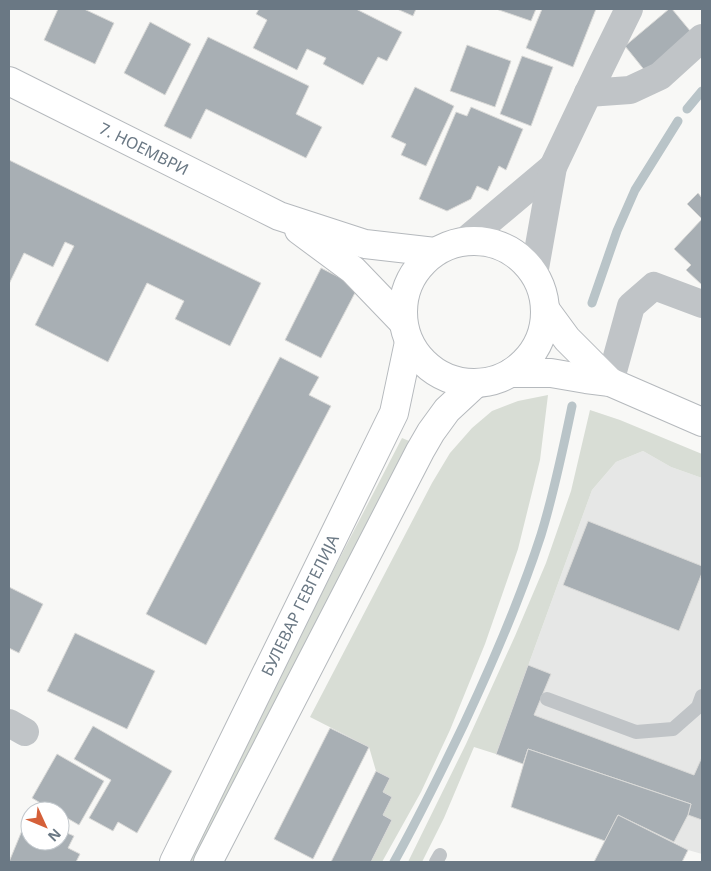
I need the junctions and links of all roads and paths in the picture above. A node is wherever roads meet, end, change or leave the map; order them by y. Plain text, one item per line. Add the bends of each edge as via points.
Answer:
1 (629, 9) edge
2 (702, 38) edge
3 (9, 81) edge
4 (588, 93) junction
5 (553, 167) junction
6 (279, 216) junction
7 (465, 241) junction
8 (435, 252) junction
9 (534, 274) junction
10 (702, 304) edge
11 (545, 309) junction
12 (406, 332) junction
13 (511, 373) junction
14 (610, 382) junction
15 (475, 384) junction
16 (702, 422) edge
17 (702, 696) edge
18 (547, 699) dead end
19 (174, 862) edge
20 (208, 862) edge

1 - 4 street
2 - 4 street via 660,76 630,90
3 - 6 main road, 7. НОЕМВРИ
4 - 5 street
5 - 7 street
5 - 9 street
6 - 8 main road, 7. НОЕМВРИ via 365,244
6 - 12 main road, 7. НОЕМВРИ via 354,270
7 - 8 main road
7 - 9 main road via 504,247
8 - 12 main road via 409,282 403,302
9 - 11 main road via 542,290
10 - 14 street via 654,286 631,306
11 - 13 main road via 537,345 526,361
11 - 14 main road via 567,339
12 - 15 main road via 420,359 435,372 454,381
12 - 19 main road, БУЛЕВАР ГЕВГЕЛИЈА via 394,413
13 - 14 main road via 551,373
13 - 15 main road via 494,381
14 - 16 main road
15 - 20 main road, БУЛЕВАР ГЕВГЕЛИЈА via 447,410 420,451
17 - 18 lane via 698,707 673,729 636,732

